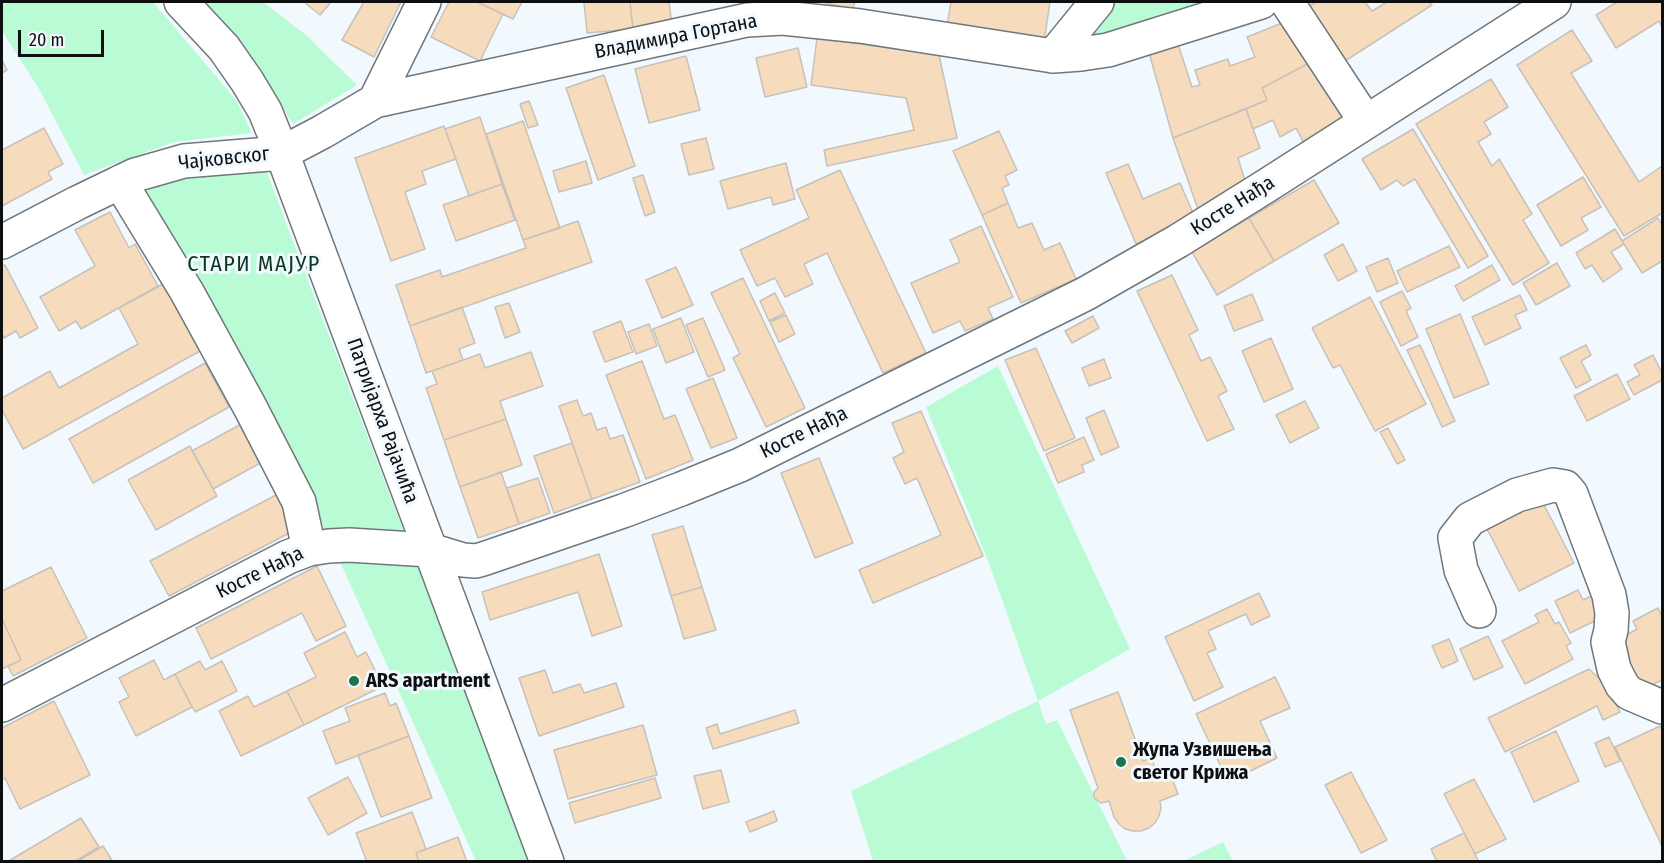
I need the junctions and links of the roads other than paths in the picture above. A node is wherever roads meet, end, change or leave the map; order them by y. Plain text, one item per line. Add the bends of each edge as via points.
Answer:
1 (181, 2) edge
2 (424, 2) edge
3 (1097, 2) edge
4 (1261, 2) edge
5 (1287, 2) edge
6 (1554, 2) edge
7 (720, 14) edge
8 (1053, 56) junction
9 (375, 101) junction
10 (1366, 122) junction
11 (282, 153) junction
12 (120, 182) junction
13 (2, 242) edge
14 (309, 549) junction
15 (430, 550) junction
16 (1479, 610) dead end
17 (2, 705) edge
18 (1662, 707) edge
19 (548, 861) edge

1 - 11 street, Патријарха Рајачића via 238,66
2 - 9 street
3 - 8 street
4 - 8 street, Владимира Гортана via 1108,50
5 - 10 street
6 - 10 street, Косте Нађа
7 - 8 street, Владимира Гортана via 747,20 815,20
7 - 9 street, Владимира Гортана
9 - 11 street, Чајковског
10 - 15 street, Косте Нађа via 1178,241 1085,294 740,465 623,511 476,561
11 - 12 street, Чајковског via 184,161
11 - 15 street, Патријарха Рајачића
12 - 13 street, Чајковског
12 - 14 street via 187,292 299,502
14 - 15 street, Косте Нађа via 349,545
14 - 17 street, Косте Нађа
15 - 19 street, Патријарха Рајачића
16 - 18 street via 1461,570 1455,538 1470,519 1517,495 1553,485 1565,487 1609,595 1612,613 1608,642 1614,669 1629,693

